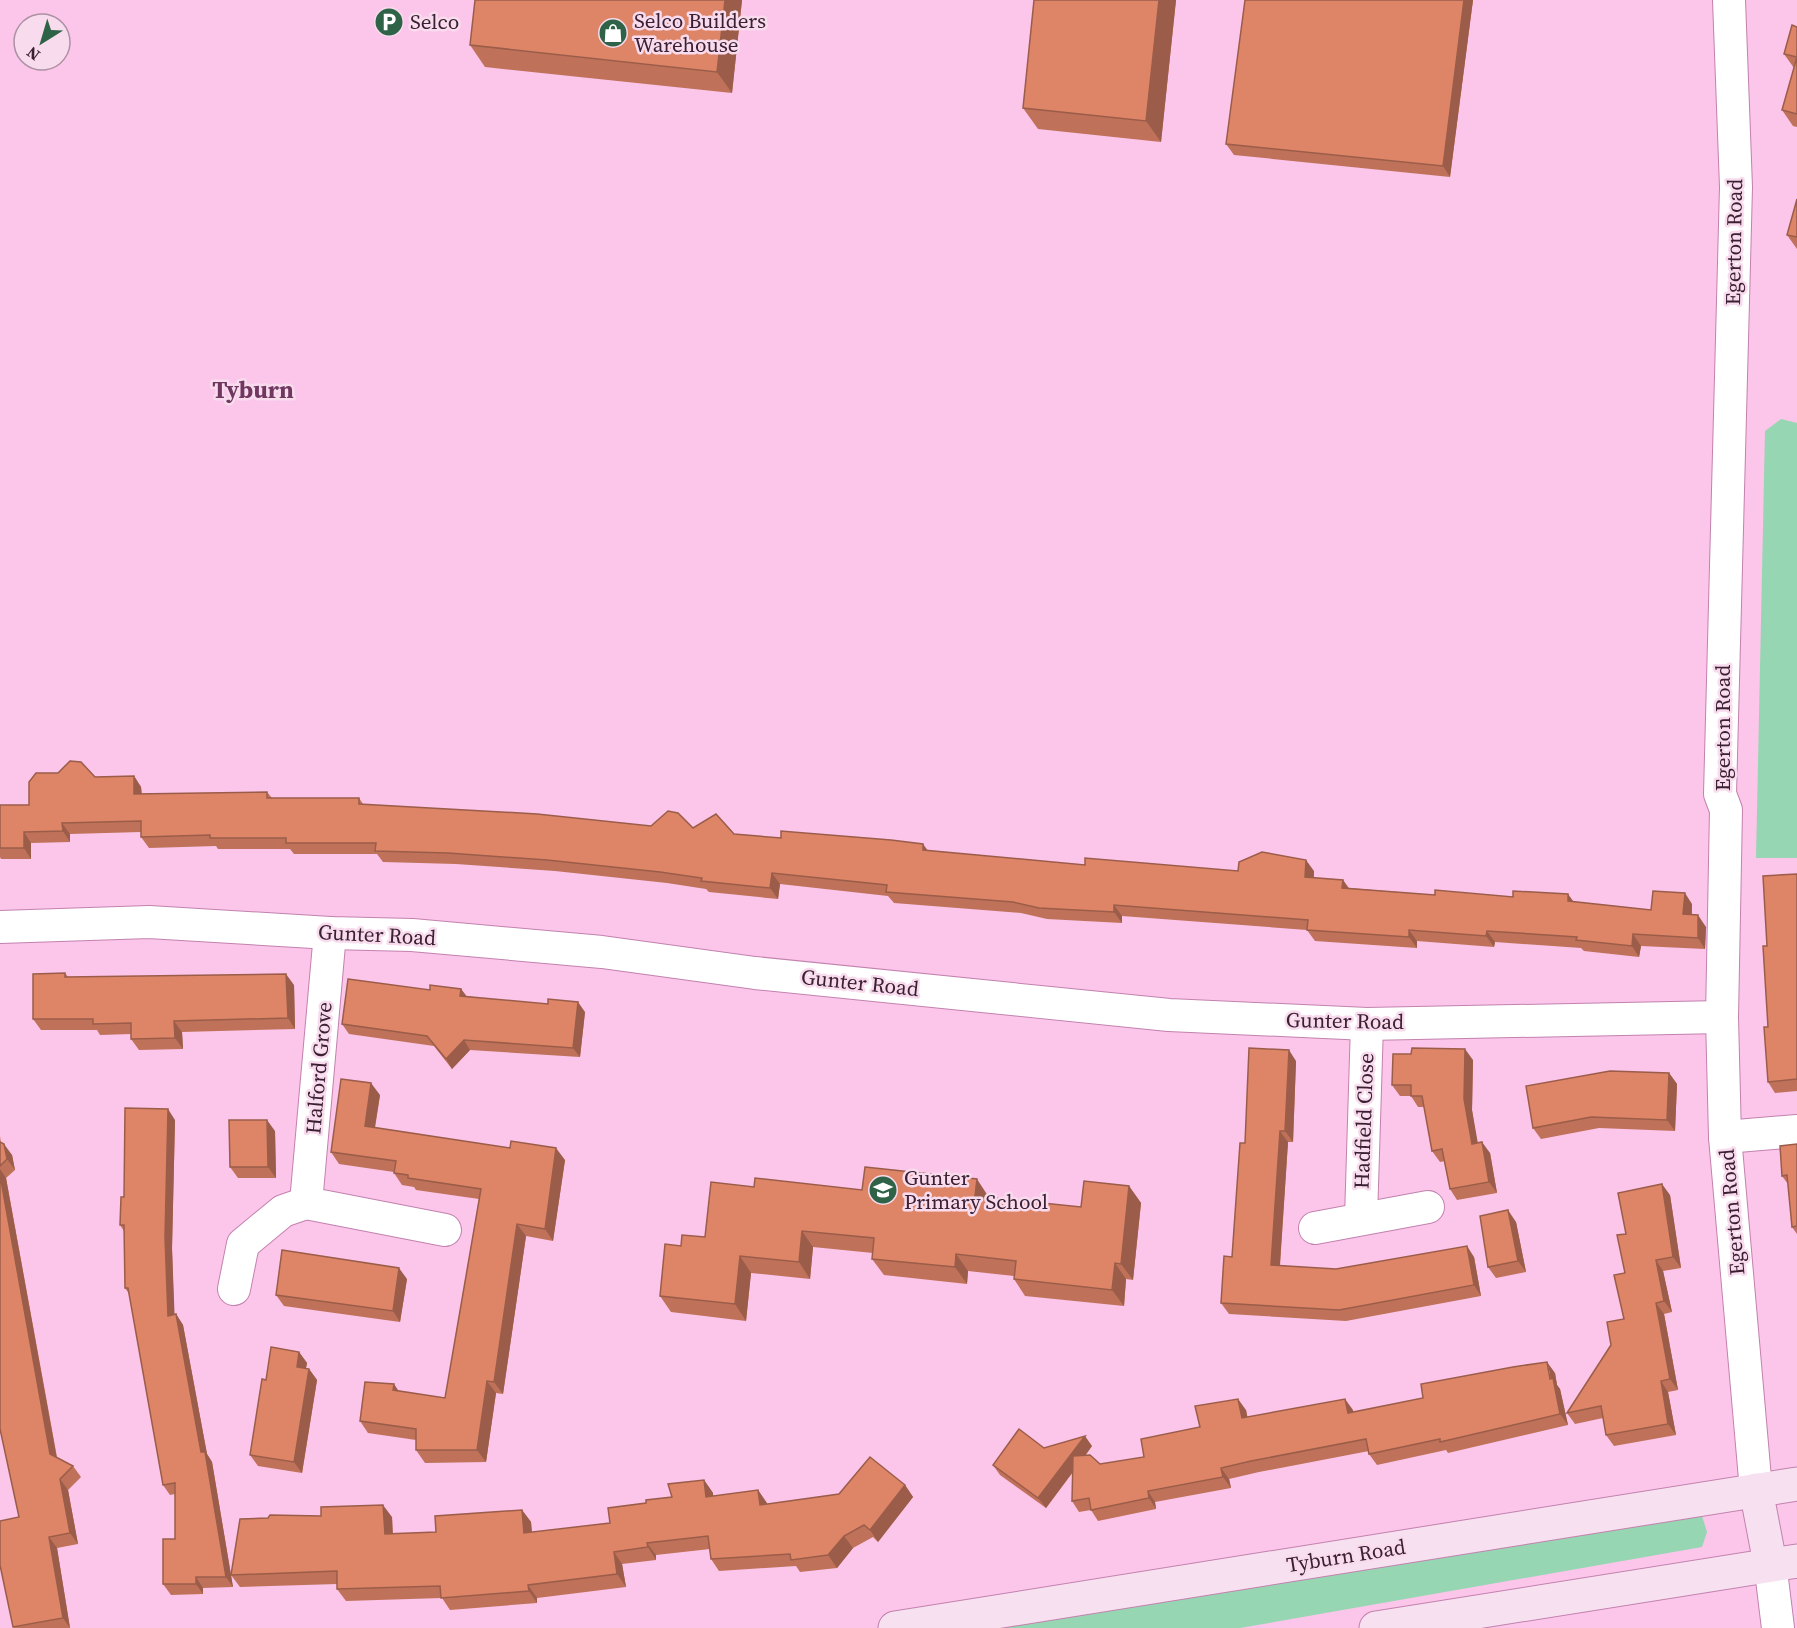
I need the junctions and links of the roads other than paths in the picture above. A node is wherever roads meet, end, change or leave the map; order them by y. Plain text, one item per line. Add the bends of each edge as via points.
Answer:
1 (1729, 0) edge
2 (0, 927) edge
3 (330, 933) junction
4 (1722, 1017) junction
5 (1367, 1024) junction
6 (1797, 1131) edge
7 (1725, 1137) junction
8 (306, 1203) junction
9 (1428, 1208) dead end
10 (1360, 1218) junction
11 (1315, 1228) dead end
12 (445, 1230) dead end
13 (234, 1289) dead end
14 (1797, 1484) edge
15 (1756, 1490) junction
16 (1783, 1562) edge
17 (895, 1628) edge
18 (1376, 1628) edge
19 (1778, 1628) edge

1 - 4 street, Egerton Road via 1736,187 1720,794 1726,810
2 - 3 street, Gunter Road via 149,922
3 - 5 street, Gunter Road via 412,935 602,952 755,973 1169,1015
3 - 8 street, Halford Grove
4 - 5 street, Gunter Road
4 - 7 street, Egerton Road
5 - 10 street, Hadfield Close
6 - 7 street
7 - 15 street, Egerton Road
8 - 12 street
8 - 13 street via 283,1211 243,1244
9 - 10 street, Hadfield Close
10 - 11 street, Hadfield Close
14 - 15 main road, Tyburn Road
15 - 16 main road
15 - 17 main road, Tyburn Road
16 - 18 main road
16 - 19 street

